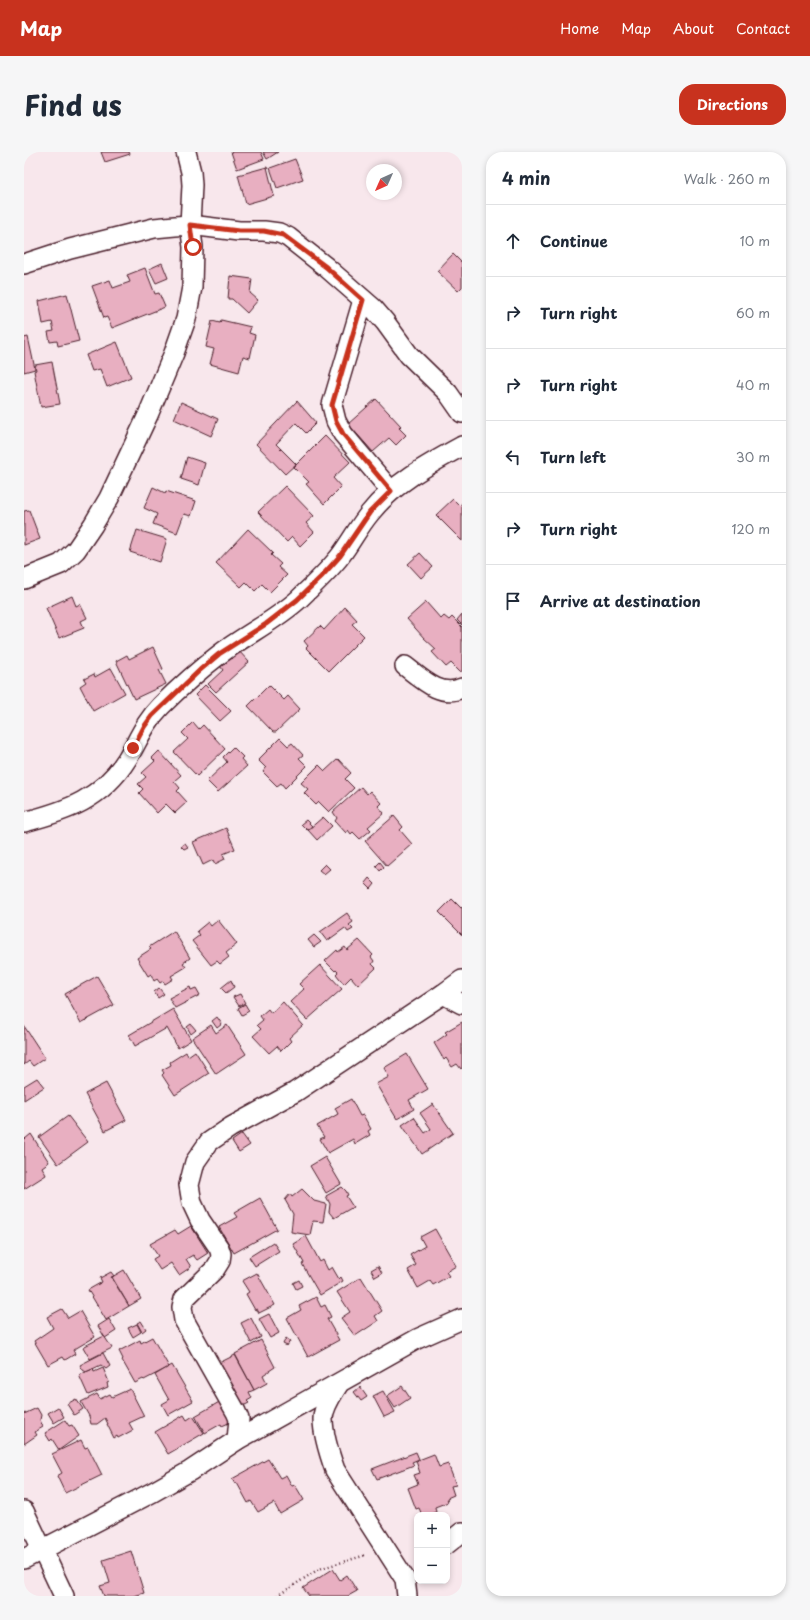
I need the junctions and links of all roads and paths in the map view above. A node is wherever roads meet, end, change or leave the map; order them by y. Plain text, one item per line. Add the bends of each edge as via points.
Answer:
1 (186, 152) edge
2 (190, 225) junction
3 (24, 264) edge
4 (363, 300) junction
5 (462, 413) edge
6 (462, 446) edge
7 (391, 491) junction
8 (24, 579) edge
9 (405, 666) dead end
10 (462, 688) edge
11 (24, 822) edge
12 (462, 980) edge
13 (443, 994) junction
14 (462, 1004) edge
15 (462, 1319) edge
16 (338, 1385) junction
17 (237, 1440) junction
18 (24, 1511) edge
19 (462, 1532) edge
20 (450, 1542) edge
21 (386, 1549) junction
22 (42, 1550) junction
23 (24, 1559) edge
24 (410, 1582) edge
25 (64, 1596) edge
26 (277, 1596) edge
27 (394, 1596) edge

1 - 2 street via 192,185
2 - 3 street via 154,228 70,249
2 - 4 street via 283,235 326,267
2 - 8 street via 193,271 186,319 148,415 116,484 93,525 71,555 61,564
4 - 5 street via 385,322 422,369 448,393
4 - 7 street via 332,405 343,434
6 - 7 street via 428,465
7 - 11 street via 370,512 340,556 297,600 266,624 219,654 160,707 147,722 125,761 95,794 57,814
9 - 10 street via 440,690 452,692
12 - 13 street
13 - 14 street
13 - 17 street via 295,1092 231,1127 209,1142 195,1162 189,1185 192,1203 221,1254 218,1265 184,1299 182,1308 184,1320 239,1419
15 - 16 street via 417,1339
16 - 17 street
16 - 21 street via 326,1406 323,1418 328,1450 335,1470
17 - 22 street via 164,1486
18 - 22 street
19 - 20 street
21 - 24 street
21 - 26 path via 319,1569
22 - 23 street
22 - 25 street
24 - 27 street

